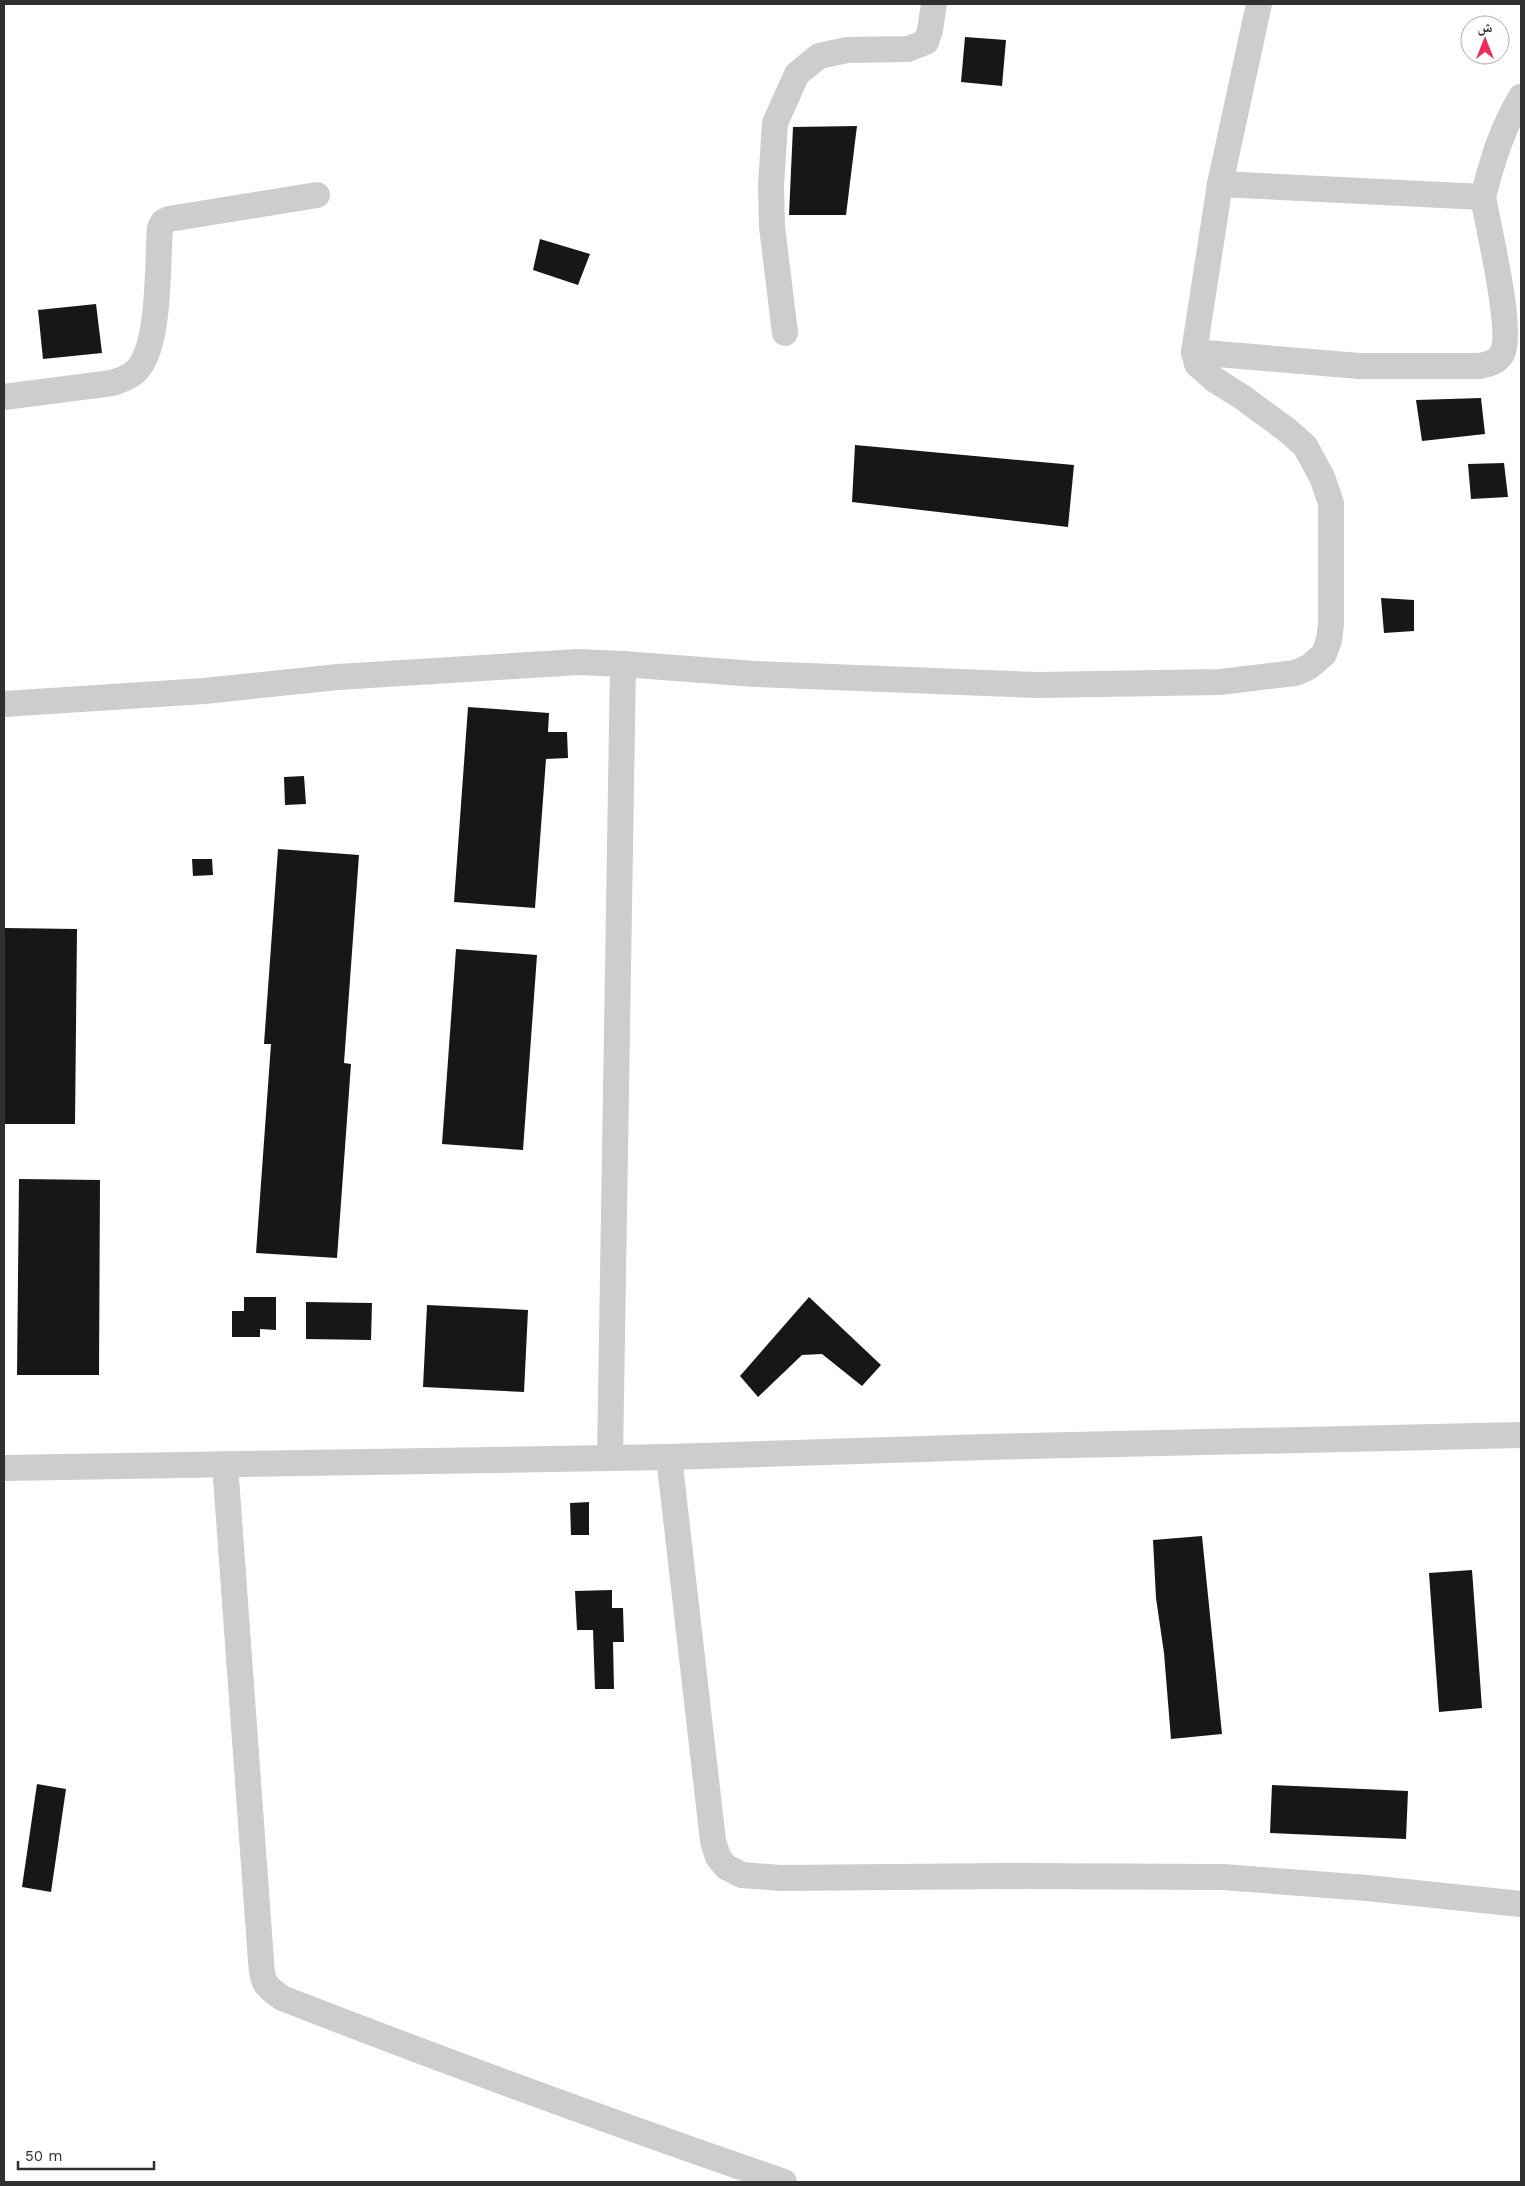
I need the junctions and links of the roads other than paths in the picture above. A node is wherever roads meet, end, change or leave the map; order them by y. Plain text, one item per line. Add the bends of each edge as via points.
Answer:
1 (934, 4) edge
2 (1259, 4) edge
3 (1521, 97) edge
4 (1220, 184) junction
5 (317, 195) dead end
6 (1483, 197) junction
7 (785, 333) dead end
8 (1194, 352) junction
9 (4, 397) edge
10 (623, 664) junction
11 (4, 704) edge
12 (1521, 1435) edge
13 (669, 1457) junction
14 (610, 1458) junction
15 (225, 1464) junction
16 (4, 1468) edge
17 (1521, 1904) edge
18 (784, 2182) edge

1 - 7 street via 926,42 908,49 847,50 819,56 797,74 783,102 776,123 771,185 772,227
2 - 4 street
3 - 6 street via 1491,166
4 - 6 street
4 - 8 street
5 - 9 street via 164,222 160,228 158,285 150,343 137,370 112,383
6 - 8 street via 1505,329 1502,353 1493,363 1479,366 1359,366
8 - 10 street via 1197,364 1215,380 1305,446 1322,477 1331,504 1331,624 1324,654 1309,667 1295,673 1220,682 1038,685 755,674
10 - 11 street via 578,662 338,677 204,691
10 - 14 street
12 - 13 street
13 - 14 street
13 - 17 street via 713,1841 718,1858 726,1867 742,1875 781,1878 1224,1877
14 - 15 street
15 - 16 street
15 - 18 street via 262,1977 267,1988 282,1998 412,2048

